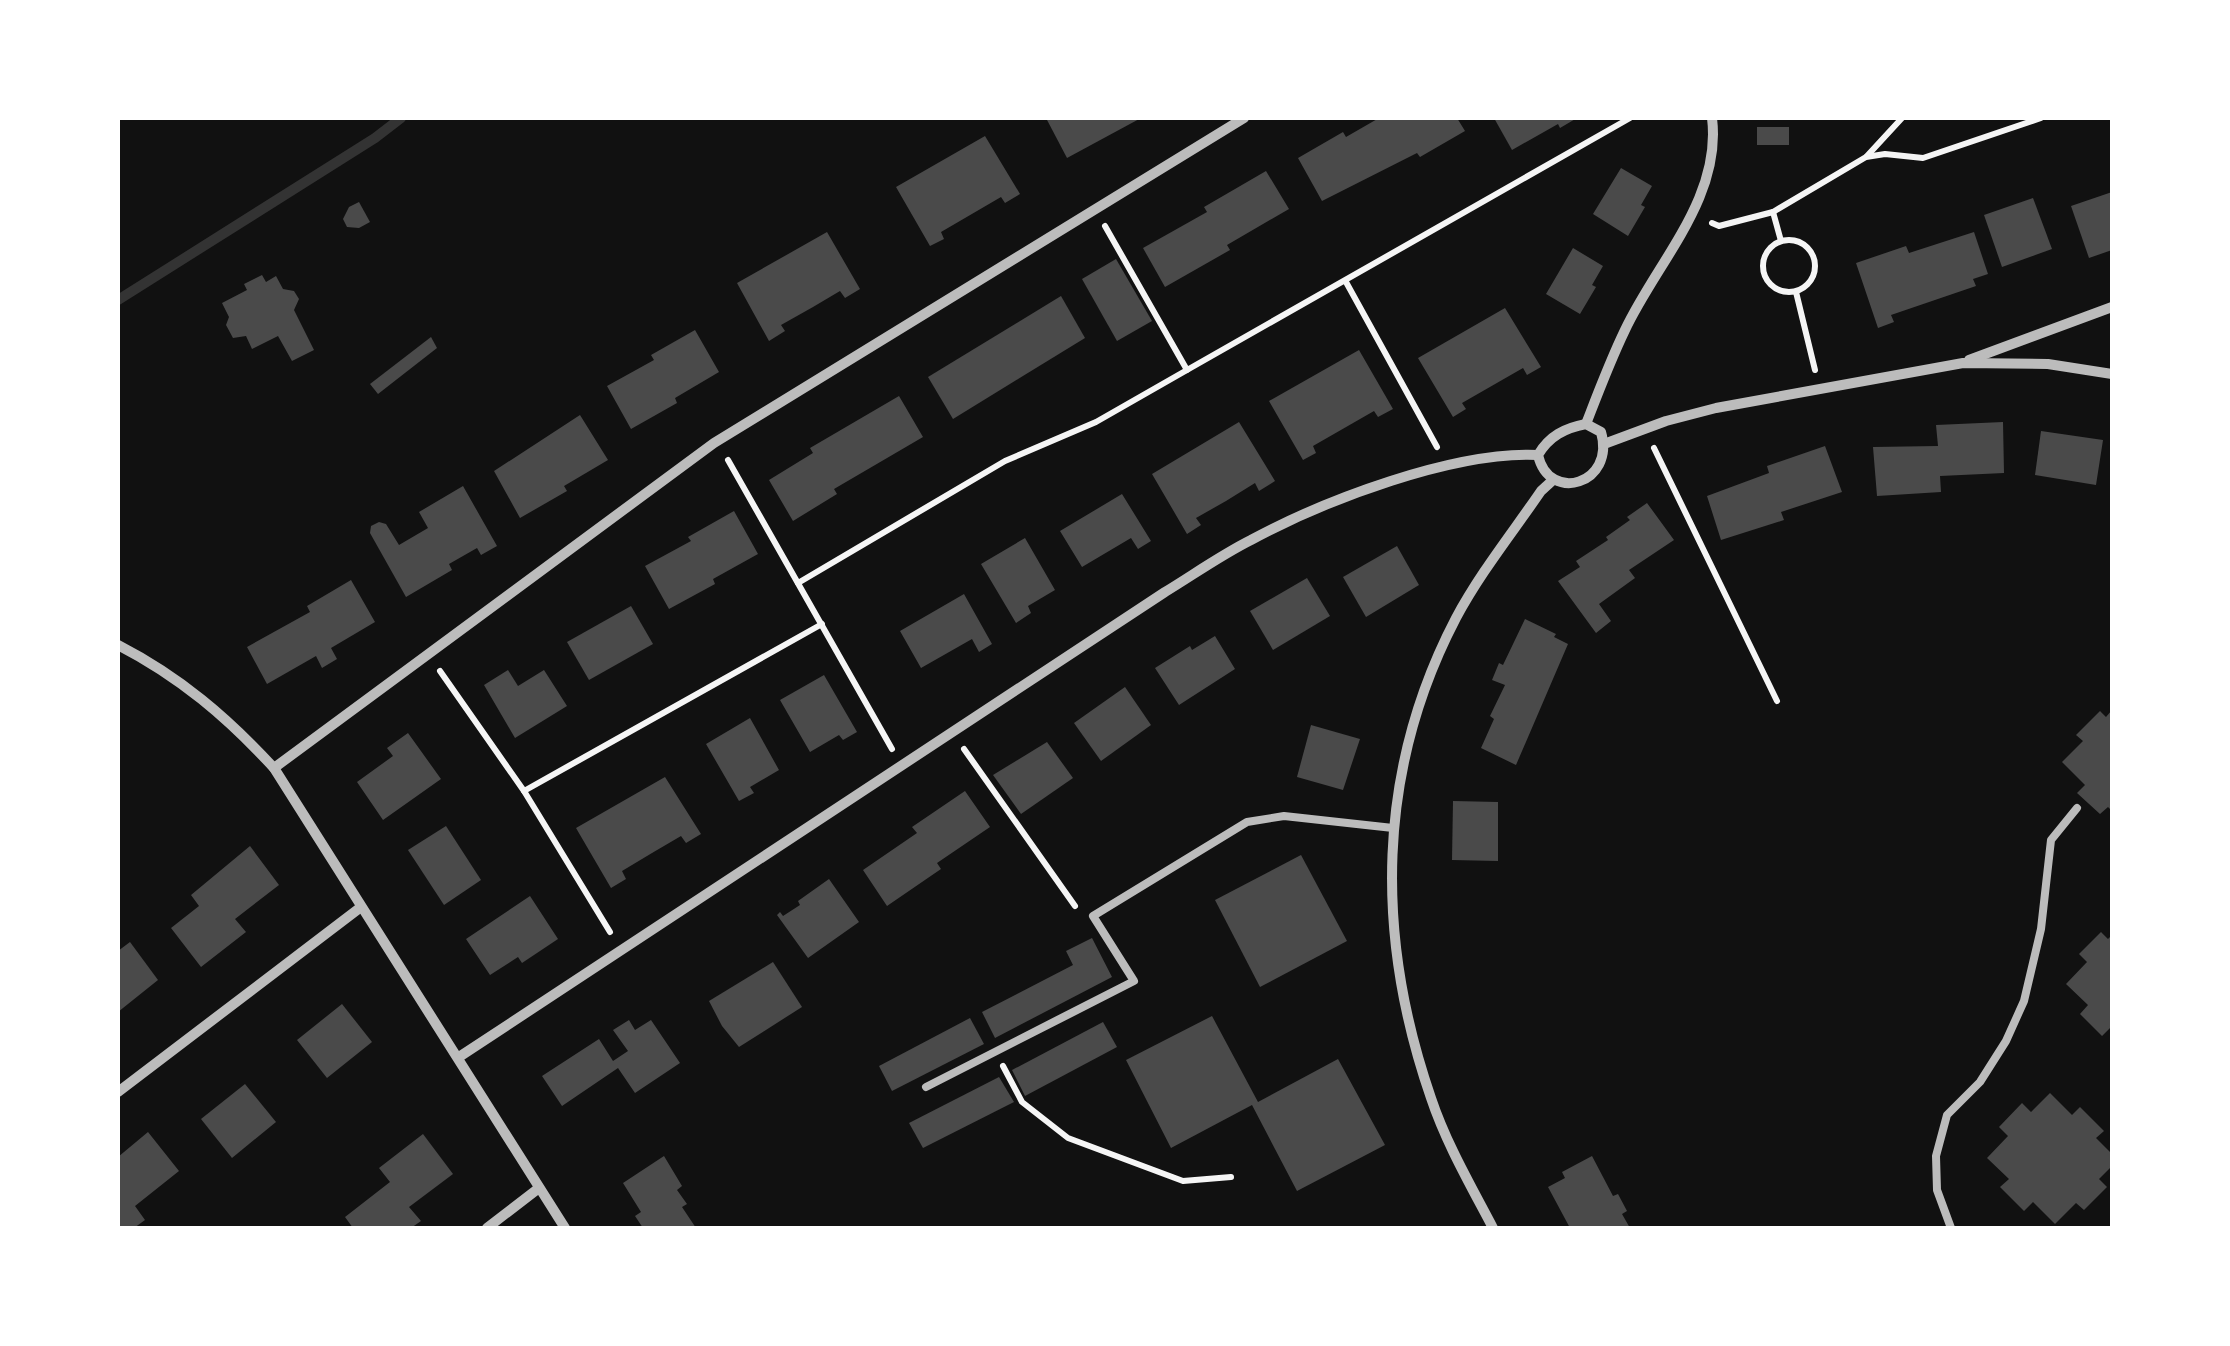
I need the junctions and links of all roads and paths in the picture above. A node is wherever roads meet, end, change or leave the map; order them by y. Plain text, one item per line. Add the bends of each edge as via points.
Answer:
1 (1244, 118) edge
2 (1630, 118) edge
3 (1712, 118) edge
4 (1902, 118) edge
5 (2040, 118) edge
6 (1866, 157) junction
7 (1095, 208) junction
8 (1773, 212) junction
9 (1692, 215) junction
10 (1781, 241) junction
11 (1346, 282) junction
12 (1796, 292) junction
13 (2112, 307) edge
14 (1963, 362) junction
15 (1187, 370) junction
16 (2112, 374) edge
17 (1820, 390) junction
18 (1586, 424) junction
19 (1646, 428) junction
20 (714, 443) junction
21 (1604, 444) junction
22 (1538, 455) junction
23 (1444, 467) junction
24 (1553, 480) junction
25 (798, 582) junction
26 (822, 624) junction
27 (118, 645) edge
28 (427, 656) junction
29 (1778, 701) dead end
30 (952, 732) junction
31 (902, 766) junction
32 (274, 768) junction
33 (524, 791) junction
34 (2078, 808) dead end
35 (1393, 828) junction
36 (360, 907) junction
37 (1093, 916) junction
38 (621, 951) junction
39 (996, 1052) junction
40 (459, 1057) junction
41 (926, 1088) dead end
42 (118, 1092) edge
43 (1231, 1177) dead end
44 (539, 1188) junction
45 (487, 1228) edge
46 (565, 1228) edge
47 (1493, 1228) edge
48 (1951, 1228) edge

1 - 7 street
2 - 11 path
3 - 9 street via 1716,144
4 - 6 path
5 - 6 path via 1924,158
6 - 8 path
7 - 15 path
7 - 20 street
8 - 9 path via 1719,226
8 - 10 path
9 - 18 street via 1625,328
10 - 12 path via 1769,248 1763,274 1782,292
10 - 12 path via 1795,240 1814,259 1808,285
11 - 15 path
11 - 23 path
12 - 17 path
13 - 14 street
14 - 16 street
14 - 17 street
15 - 25 path via 1096,422 1005,461
17 - 19 street
18 - 21 street via 1600,432
18 - 22 street via 1560,432
19 - 21 street
19 - 29 path
20 - 25 path
20 - 28 street
21 - 24 street via 1603,460 1590,478 1572,484
22 - 23 street
22 - 24 street
23 - 30 street via 1252,539
24 - 35 street via 1450,632 1413,720
25 - 26 path
26 - 31 path
26 - 33 path
27 - 32 street via 184,683
28 - 32 street
28 - 33 path
30 - 31 street
30 - 37 path via 1079,911
31 - 38 street
32 - 36 street
33 - 38 path
34 - 48 lane via 2051,840 2042,929 2024,1001 1980,1082 1948,1114 1936,1173
35 - 37 lane via 1284,816 1248,822
35 - 47 street via 1396,961 1409,1028 1437,1114
36 - 40 street
36 - 42 street
37 - 39 lane via 1134,981
38 - 40 street
39 - 41 lane
39 - 43 path via 1022,1102 1068,1138 1183,1181
40 - 44 street
44 - 45 street
44 - 46 street

